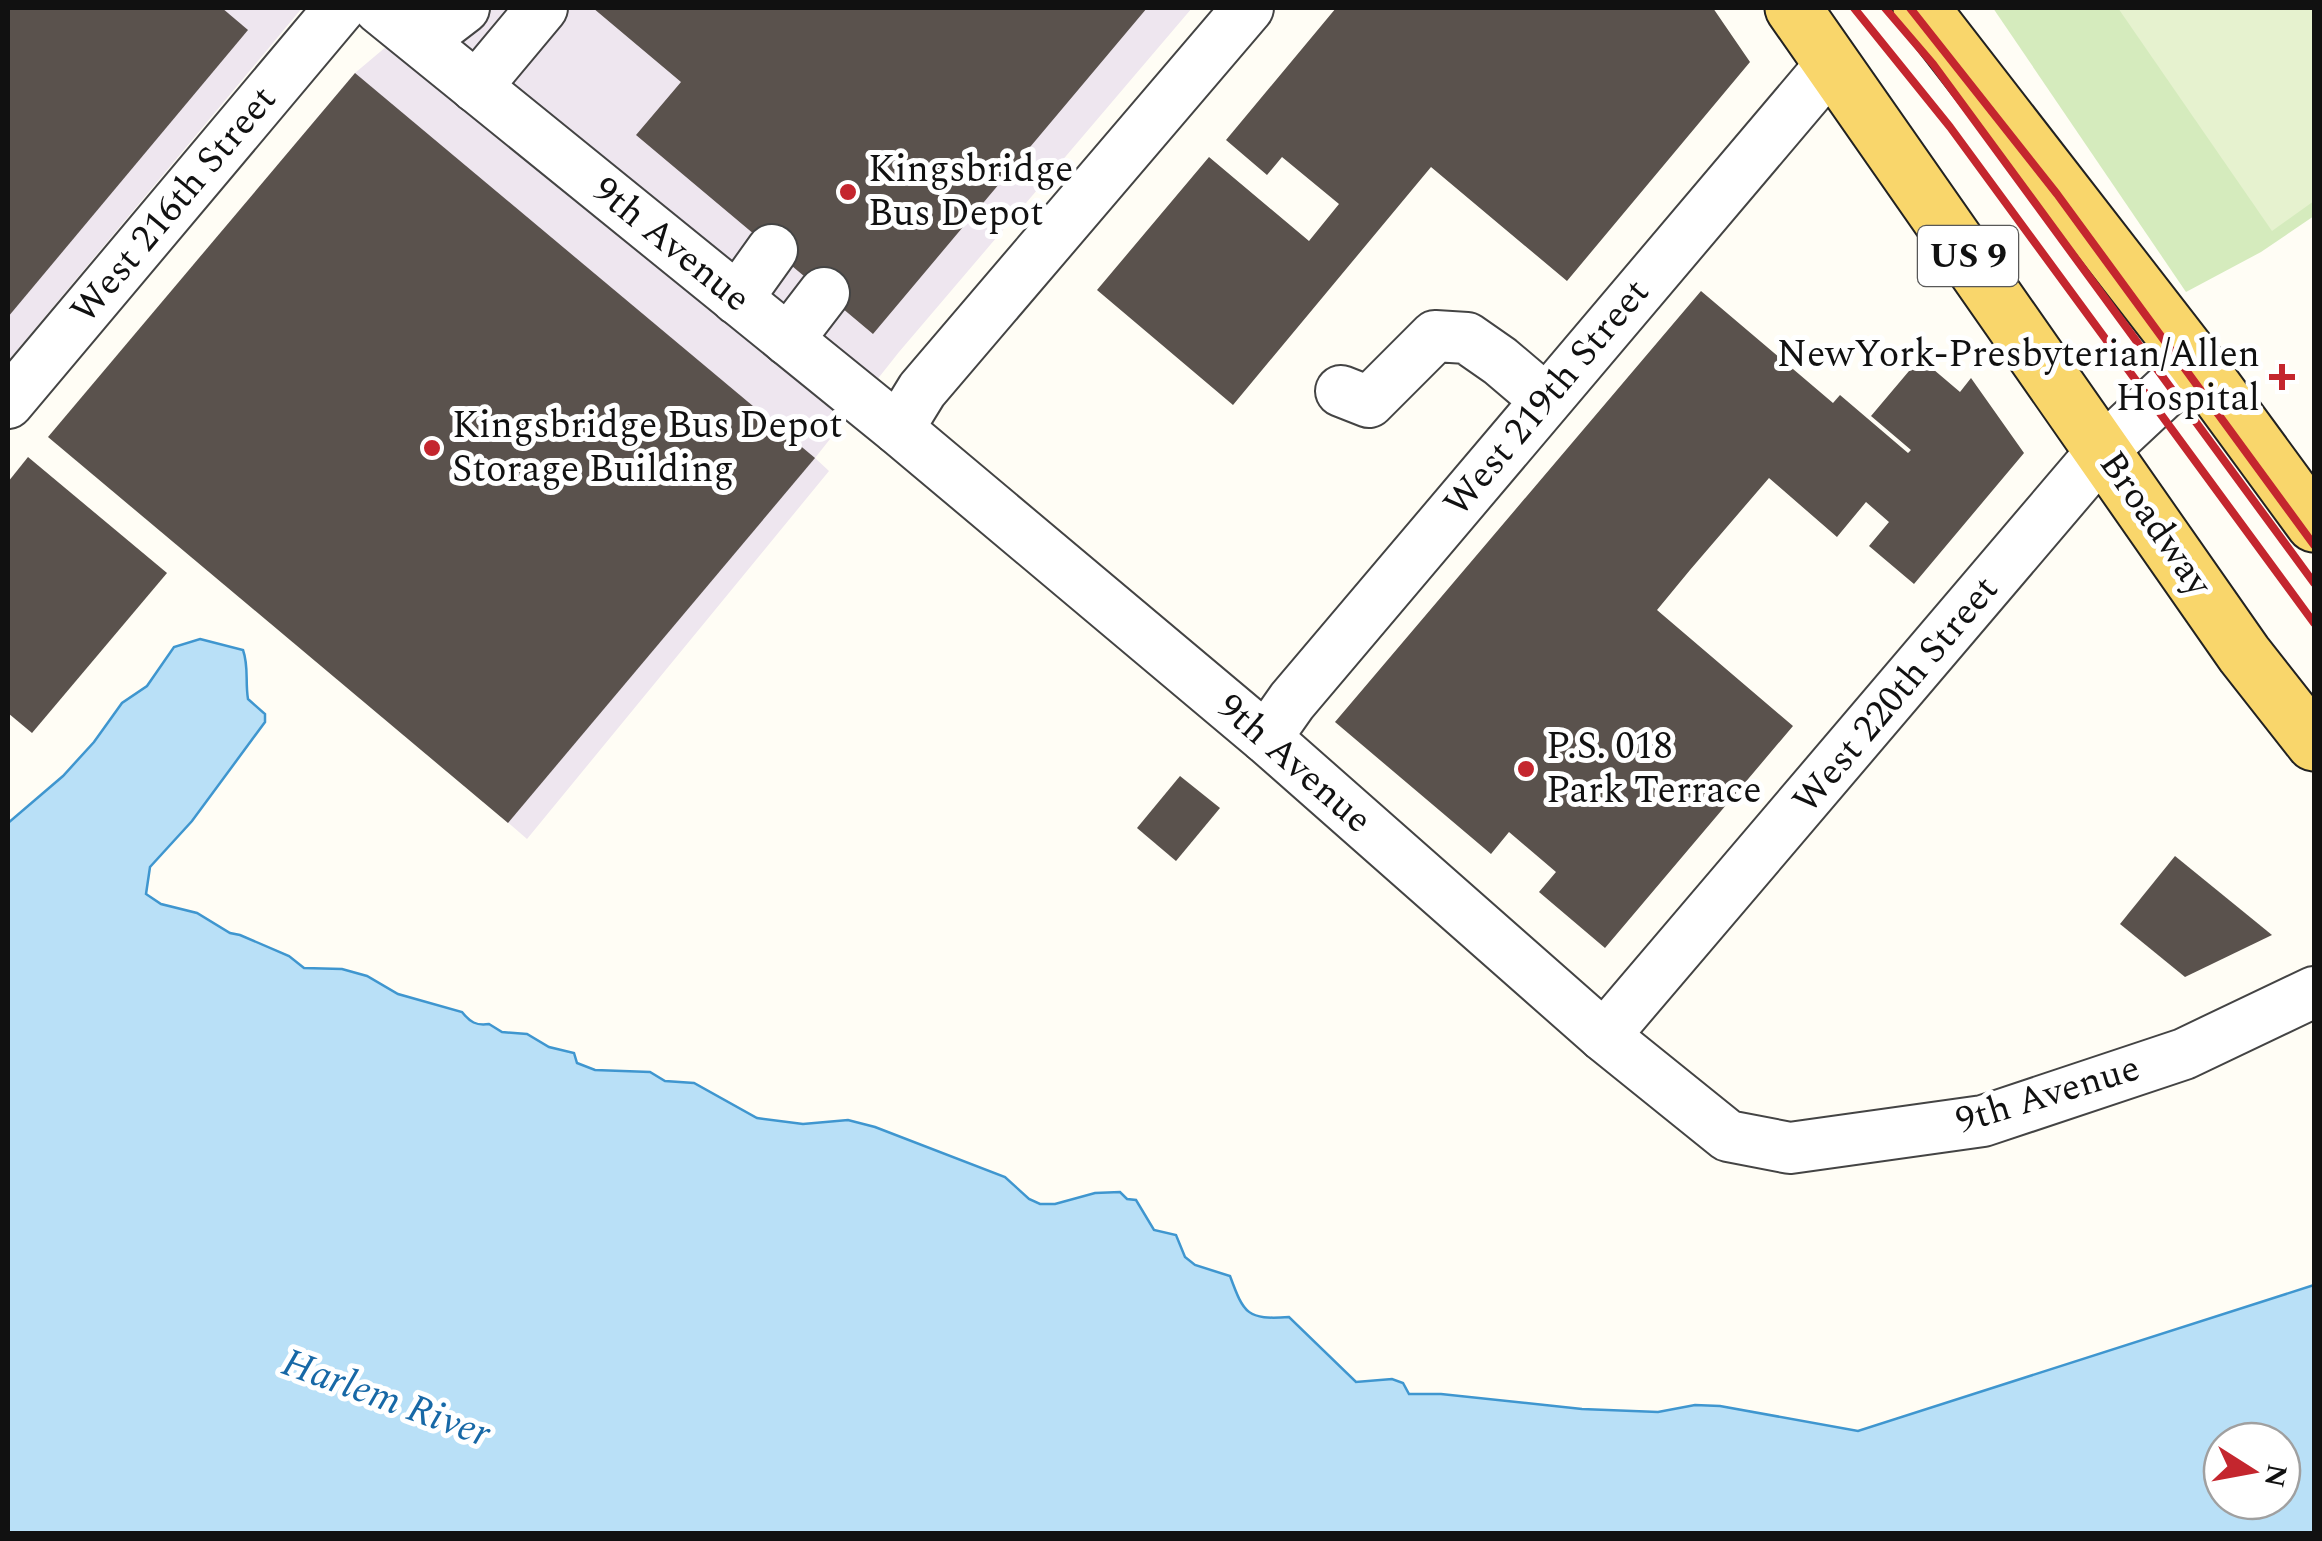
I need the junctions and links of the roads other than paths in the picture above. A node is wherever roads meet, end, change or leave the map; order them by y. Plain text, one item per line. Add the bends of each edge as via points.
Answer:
1 (340, 8) edge
2 (379, 8) edge
3 (464, 8) edge
4 (542, 8) edge
5 (1248, 8) edge
6 (1793, 8) edge
7 (1921, 8) edge
8 (421, 42) junction
9 (1832, 62) junction
10 (476, 87) junction
11 (772, 250) dead end
12 (824, 293) dead end
13 (737, 299) junction
14 (788, 340) junction
15 (2196, 363) junction
16 (1340, 391) dead end
17 (1546, 400) junction
18 (8, 403) edge
19 (898, 429) junction
20 (2103, 450) junction
21 (2314, 524) edge
22 (1266, 738) junction
23 (2314, 743) edge
24 (2314, 992) edge
25 (1604, 1036) junction

1 - 18 street, West 216th Street
2 - 8 street, 9th Avenue
3 - 8 street
4 - 10 street
5 - 19 street via 922,390
6 - 9 main road, Broadway / US 9
7 - 15 main road
8 - 10 street, 9th Avenue
9 - 17 street, West 219th Street
9 - 20 main road, Broadway / US 9
10 - 13 street, 9th Avenue
11 - 13 street
12 - 14 street
13 - 14 street, 9th Avenue
14 - 19 street, 9th Avenue
15 - 20 street, West 220th Street
15 - 21 main road
16 - 17 street via 1369,402 1435,336 1467,338
17 - 22 street, West 219th Street
19 - 22 street, 9th Avenue
20 - 23 main road, Broadway / US 9
20 - 25 street, West 220th Street
22 - 25 street, 9th Avenue
24 - 25 street, 9th Avenue via 2184,1054 1983,1121 1790,1148 1728,1136

